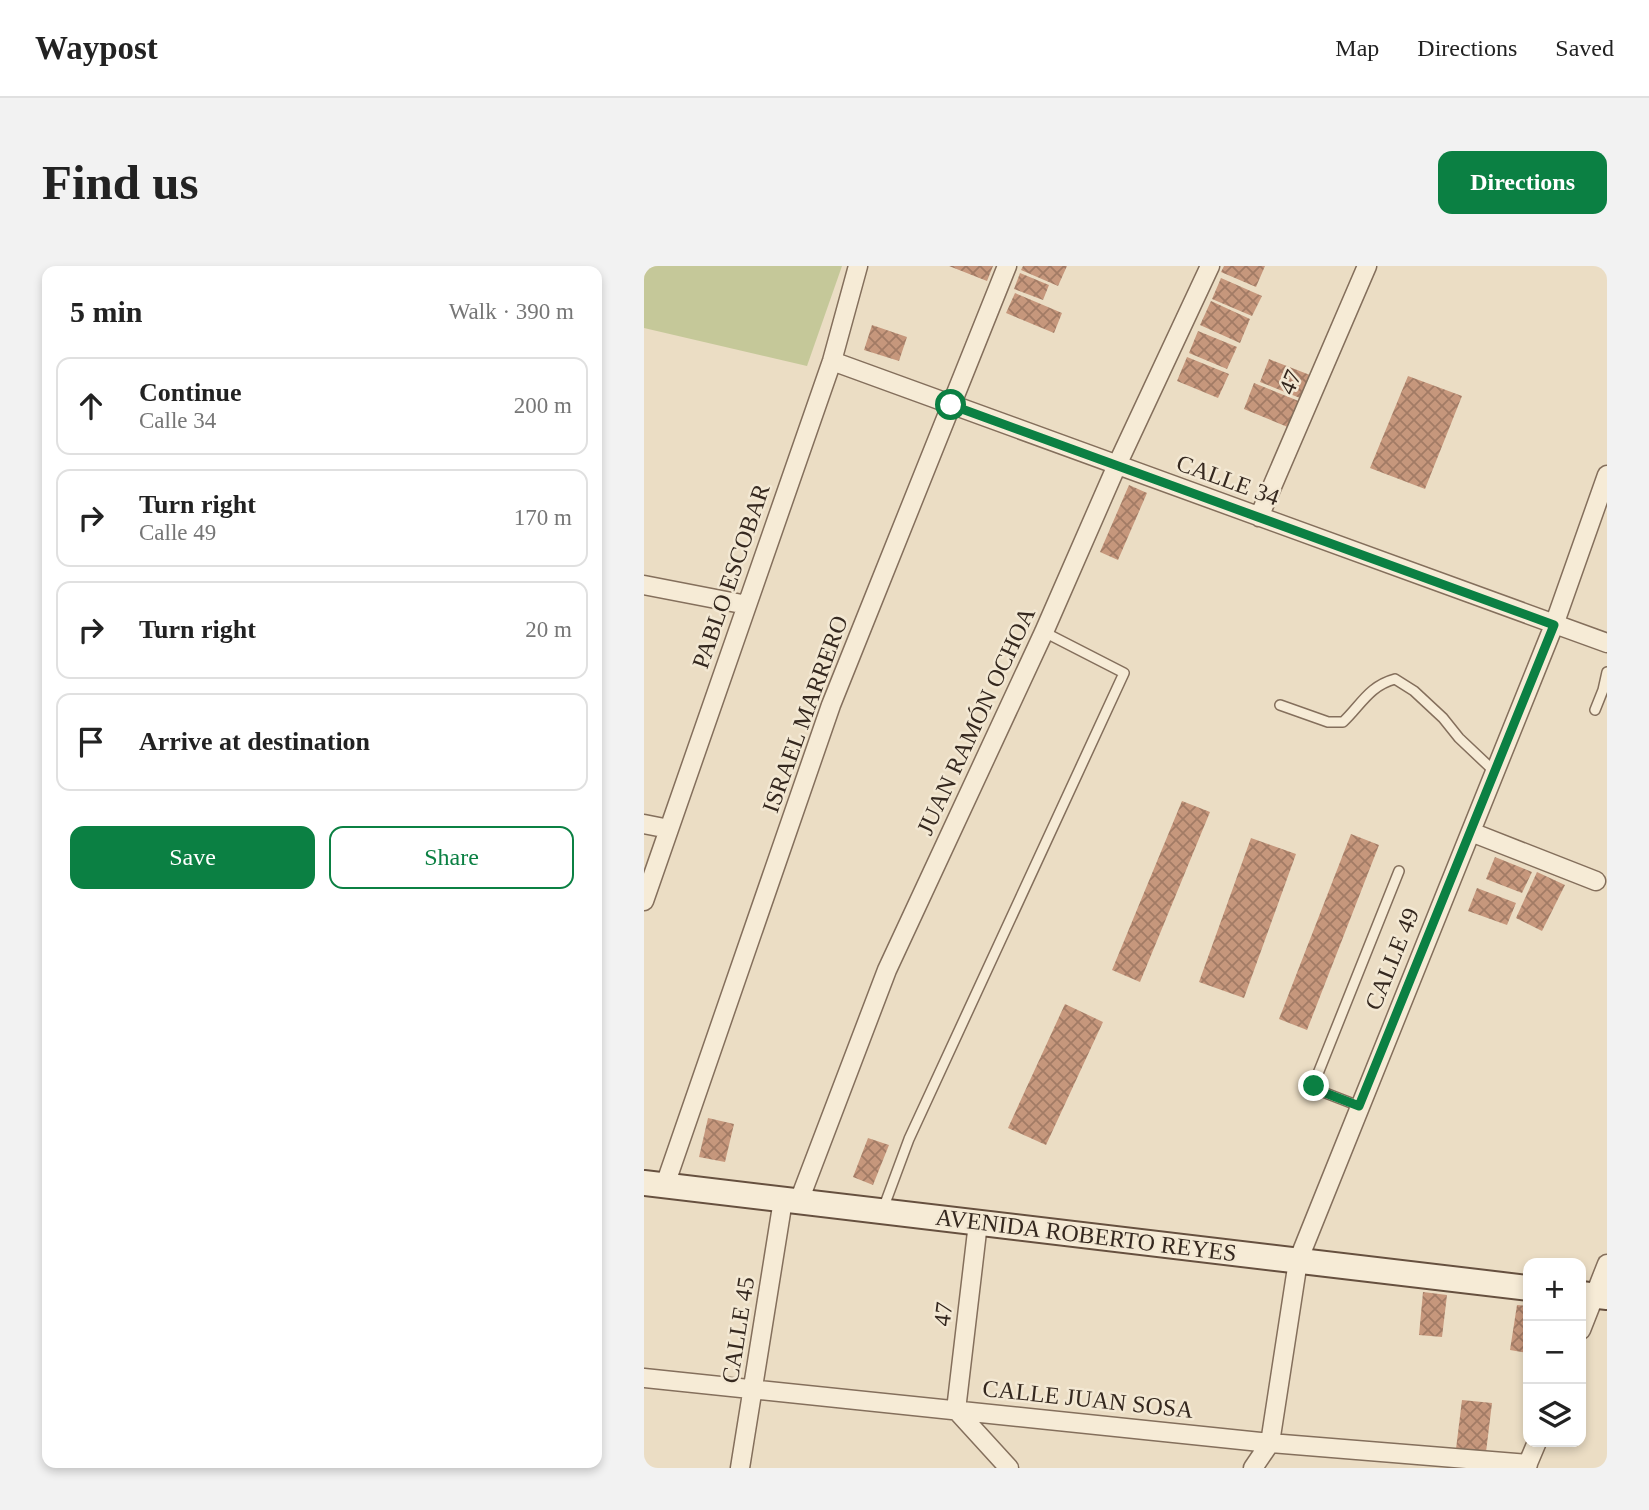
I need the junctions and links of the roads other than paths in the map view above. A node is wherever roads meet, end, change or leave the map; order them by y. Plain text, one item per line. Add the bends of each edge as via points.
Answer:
1 (858, 266) edge
2 (1007, 266) edge
3 (1210, 266) edge
4 (1367, 266) edge
5 (832, 361) junction
6 (951, 405) junction
7 (1117, 466) junction
8 (1607, 475) edge
9 (1259, 517) junction
10 (644, 585) edge
11 (747, 605) junction
12 (1554, 625) junction
13 (1044, 632) junction
14 (1607, 643) edge
15 (1607, 672) edge
16 (1280, 705) dead end
17 (1595, 710) dead end
18 (1495, 772) junction
19 (644, 824) edge
20 (669, 829) junction
21 (1471, 832) junction
22 (1399, 871) dead end
23 (1596, 881) dead end
24 (644, 901) edge
25 (1359, 1106) junction
26 (655, 1184) edge
27 (791, 1201) junction
28 (882, 1211) junction
29 (978, 1223) junction
30 (1298, 1261) junction
31 (1607, 1264) edge
32 (1523, 1287) edge
33 (1594, 1296) edge
34 (1584, 1321) edge
35 (644, 1378) edge
36 (753, 1389) junction
37 (956, 1410) junction
38 (1270, 1443) junction
39 (1535, 1447) edge
40 (1527, 1466) edge
41 (740, 1468) edge
42 (1009, 1468) edge
43 (1253, 1468) edge

1 - 5 street, PABLO ESCOBAR
2 - 6 street, ISRAEL MARRERO
3 - 7 street, JUAN RAMÓN OCHOA
4 - 9 street, 47
5 - 6 street, CALLE 34
5 - 11 street, PABLO ESCOBAR
6 - 7 street, CALLE 34
6 - 26 street, ISRAEL MARRERO via 831,705
7 - 9 street, CALLE 34
7 - 13 street, JUAN RAMÓN OCHOA
8 - 12 street, CALLE 49
9 - 12 street, CALLE 34
10 - 11 street
11 - 20 street, PABLO ESCOBAR
12 - 14 street, CALLE 34
12 - 18 street, CALLE 49
13 - 27 street, JUAN RAMÓN OCHOA via 887,970
13 - 28 lane via 1124,673 909,1139
15 - 17 lane
16 - 18 lane via 1328,722 1343,722 1382,682 1395,679 1414,691
18 - 21 street, CALLE 49
19 - 20 street
20 - 24 street, PABLO ESCOBAR
21 - 23 street
21 - 25 street, CALLE 49
22 - 25 lane via 1315,1081 1315,1089
25 - 30 street, CALLE 49
26 - 27 main road, AVENIDA ROBERTO REYES
27 - 28 main road, AVENIDA ROBERTO REYES
27 - 36 street, CALLE 45
28 - 29 main road, AVENIDA ROBERTO REYES
29 - 30 main road, AVENIDA ROBERTO REYES
29 - 37 street, 47
30 - 32 main road, AVENIDA ROBERTO REYES
30 - 38 street, CALLE 49
31 - 33 street
33 - 34 street
35 - 36 street, CALLE JUAN SOSA
36 - 37 street, CALLE JUAN SOSA
36 - 41 street, CALLE 45
37 - 38 street, CALLE JUAN SOSA
37 - 42 street
38 - 40 street, CALLE JUAN SOSA
38 - 43 street, CALLE 49
39 - 40 street

